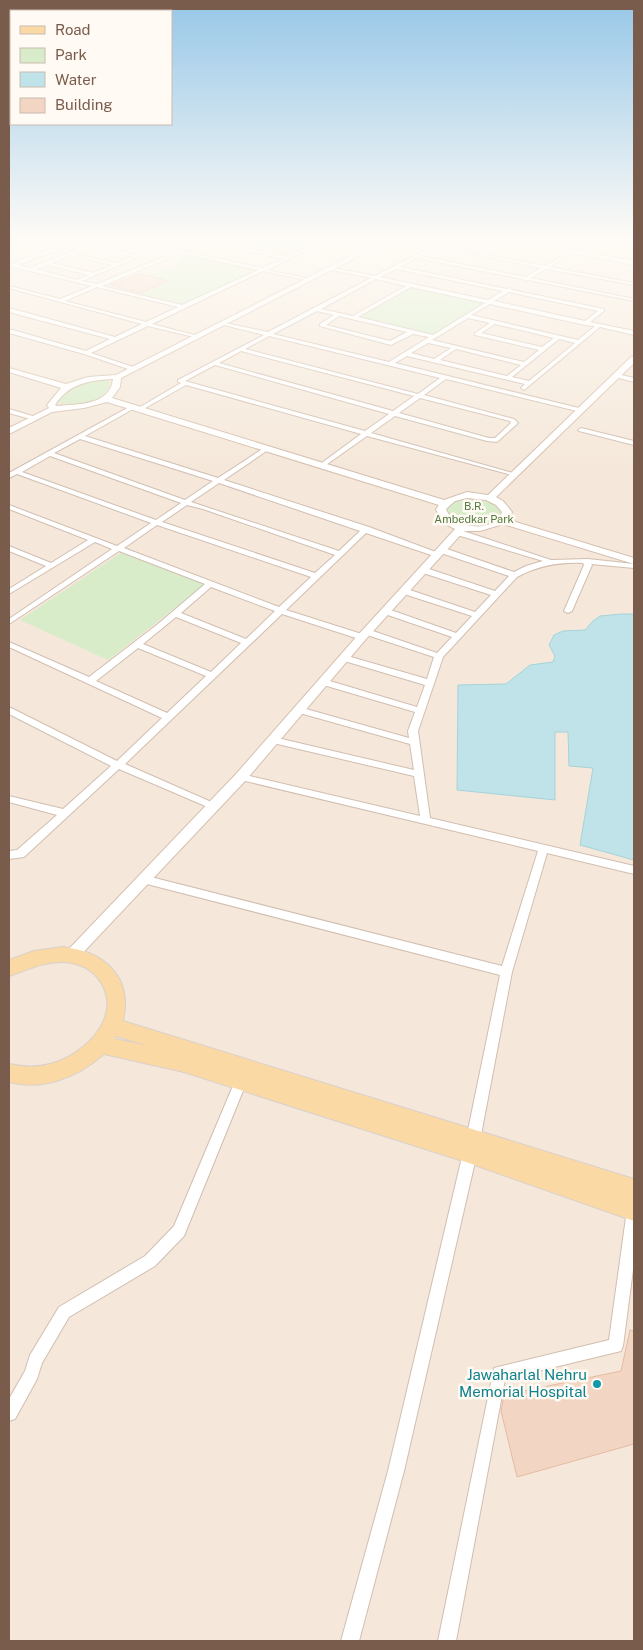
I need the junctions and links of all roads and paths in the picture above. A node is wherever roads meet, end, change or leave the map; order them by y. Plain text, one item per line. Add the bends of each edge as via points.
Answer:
1 (20, 313) edge
2 (105, 313) edge
3 (169, 313) edge
4 (242, 313) edge
5 (309, 313) edge
6 (334, 313) edge
7 (361, 313) edge
8 (471, 313) edge
9 (539, 313) edge
10 (598, 313) edge
11 (339, 314) junction
12 (466, 316) junction
13 (352, 318) junction
14 (222, 323) junction
15 (493, 323) junction
16 (585, 323) junction
17 (147, 324) junction
18 (598, 326) junction
19 (9, 331) edge
20 (412, 332) junction
21 (634, 333) edge
22 (268, 335) junction
23 (196, 337) junction
24 (558, 338) junction
25 (115, 339) junction
26 (431, 339) junction
27 (578, 342) junction
28 (456, 347) junction
29 (241, 349) junction
30 (544, 349) junction
31 (86, 353) junction
32 (406, 354) junction
33 (634, 359) edge
34 (435, 361) junction
35 (214, 364) junction
36 (390, 364) junction
37 (525, 364) junction
38 (134, 369) junction
39 (9, 370) edge
40 (617, 376) junction
41 (117, 377) junction
42 (445, 377) junction
43 (508, 378) junction
44 (634, 380) edge
45 (185, 383) junction
46 (529, 383) junction
47 (66, 387) junction
48 (420, 395) junction
49 (516, 395) junction
50 (107, 399) junction
51 (54, 408) junction
52 (135, 409) junction
53 (581, 410) junction
54 (9, 411) edge
55 (395, 413) junction
56 (34, 418) junction
57 (581, 430) dead end
58 (9, 431) edge
59 (366, 434) junction
60 (80, 437) junction
61 (634, 443) edge
62 (266, 449) junction
63 (50, 454) junction
64 (321, 466) junction
65 (12, 474) edge
66 (514, 475) junction
67 (219, 481) junction
68 (490, 498) junction
69 (186, 503) junction
70 (444, 503) junction
71 (9, 508) edge
72 (503, 521) junction
73 (157, 523) junction
74 (366, 529) junction
75 (460, 529) junction
76 (93, 540) junction
77 (9, 548) edge
78 (120, 549) junction
79 (439, 552) junction
80 (340, 554) junction
81 (548, 561) junction
82 (585, 561) junction
83 (634, 561) edge
84 (51, 565) junction
85 (634, 566) edge
86 (422, 570) junction
87 (514, 575) junction
88 (316, 576) junction
89 (210, 584) junction
90 (9, 591) edge
91 (404, 591) junction
92 (496, 594) junction
93 (279, 610) junction
94 (385, 611) junction
95 (568, 611) dead end
96 (176, 614) junction
97 (477, 615) junction
98 (9, 622) edge
99 (364, 635) junction
100 (458, 636) junction
101 (246, 642) junction
102 (9, 644) edge
103 (137, 645) junction
104 (438, 656) junction
105 (344, 658) junction
106 (211, 675) junction
107 (90, 681) junction
108 (323, 682) junction
109 (429, 683) junction
110 (9, 710) edge
111 (299, 710) junction
112 (420, 712) junction
113 (168, 716) junction
114 (273, 740) junction
115 (414, 742) junction
116 (118, 765) junction
117 (418, 774) junction
118 (241, 777) junction
119 (9, 799) edge
120 (213, 806) junction
121 (64, 814) junction
122 (425, 819) junction
123 (544, 848) junction
124 (9, 855) edge
125 (634, 870) edge
126 (143, 879) junction
127 (72, 955) junction
128 (9, 968) edge
129 (506, 972) junction
130 (112, 1026) junction
131 (100, 1044) junction
132 (9, 1074) edge
133 (241, 1081) junction
134 (471, 1147) junction
135 (634, 1190) edge
136 (634, 1210) edge
137 (9, 1413) edge
138 (350, 1641) edge
139 (447, 1641) edge

1 - 25 street
2 - 17 street
3 - 17 street
4 - 14 street
5 - 22 street
6 - 11 street
7 - 13 street
8 - 12 street
9 - 16 street
10 - 16 street
11 - 13 street
11 - 20 street via 322,325 391,343
12 - 15 street
12 - 26 street
13 - 20 street
14 - 22 street
14 - 23 street
15 - 24 street
15 - 30 street via 477,334
16 - 18 street
17 - 23 street
17 - 25 street
18 - 21 street
18 - 27 street
19 - 31 street
20 - 26 street
22 - 29 street
22 - 36 street
23 - 38 street
24 - 27 street
24 - 30 street
25 - 31 street
26 - 28 street
26 - 32 street
27 - 46 street
28 - 34 street
28 - 37 street
29 - 35 street
29 - 48 street
30 - 37 street
31 - 38 street
32 - 34 street
32 - 36 street
33 - 40 street
34 - 43 street
35 - 45 street via 180,381
35 - 55 street
36 - 42 street
37 - 43 street
38 - 41 street
39 - 47 street
40 - 44 street
40 - 53 street
41 - 47 street via 93,379
41 - 50 street via 118,383
42 - 48 street
42 - 49 street
43 - 46 street
45 - 52 street
45 - 59 street
46 - 49 street
47 - 51 street via 54,398 51,404
48 - 55 street
48 - 55 street via 515,423 497,440 490,440
49 - 53 street
50 - 51 street
50 - 52 street
51 - 56 street
52 - 60 street
52 - 62 street
53 - 66 street
54 - 56 street
55 - 59 street
56 - 58 street
57 - 61 street
59 - 64 street
59 - 66 street
60 - 63 street
60 - 67 street
62 - 64 street
62 - 67 street
63 - 65 street
63 - 69 street
64 - 70 street
65 - 73 street
66 - 68 street
67 - 69 street
67 - 74 street
68 - 70 street via 456,497
68 - 72 street via 505,509 507,515
69 - 73 street
69 - 80 street
70 - 75 street via 442,515
71 - 76 street
72 - 75 street via 485,528
72 - 83 street
73 - 78 street
73 - 88 street
74 - 79 street
74 - 80 street
75 - 79 street
75 - 81 street
76 - 78 street
76 - 84 street
77 - 84 street
78 - 89 street
78 - 98 street
79 - 86 street
79 - 87 street
80 - 88 street
81 - 82 street
81 - 87 street via 528,566
82 - 85 street
82 - 95 street via 588,565
84 - 90 street
86 - 91 street
86 - 92 street
87 - 92 street
88 - 93 street
89 - 93 street
89 - 96 street
91 - 94 street
91 - 97 street
92 - 97 street
93 - 99 street
93 - 101 street
94 - 99 street
94 - 100 street
96 - 101 street
96 - 103 street
97 - 100 street
99 - 104 street
99 - 105 street
100 - 104 street
101 - 106 street
102 - 107 street
103 - 106 street
103 - 107 street
104 - 109 street
105 - 108 street
105 - 109 street
106 - 113 street
107 - 113 street
108 - 111 street
108 - 112 street
109 - 112 street
110 - 116 street
111 - 114 street
111 - 115 street
112 - 115 street via 413,731
113 - 116 street
114 - 117 street
114 - 118 street
115 - 117 street
116 - 120 street
116 - 121 street
117 - 122 street
118 - 120 street
118 - 122 street
119 - 121 street
120 - 126 street
121 - 124 street via 20,854
122 - 123 street
123 - 125 street
123 - 129 street
126 - 127 street
126 - 129 street
127 - 128 main road via 47,954 26,959
127 - 130 main road via 90,961 105,972 114,988 117,1006
129 - 134 street
130 - 131 main road
130 - 134 main road
131 - 132 main road via 84,1059 61,1071 35,1076
131 - 133 main road via 184,1063
133 - 134 main road
133 - 137 street via 179,1231 150,1261 64,1312 35,1360 32,1374
134 - 135 main road
134 - 136 main road
134 - 138 street via 396,1472
136 - 139 street via 616,1346 499,1374

